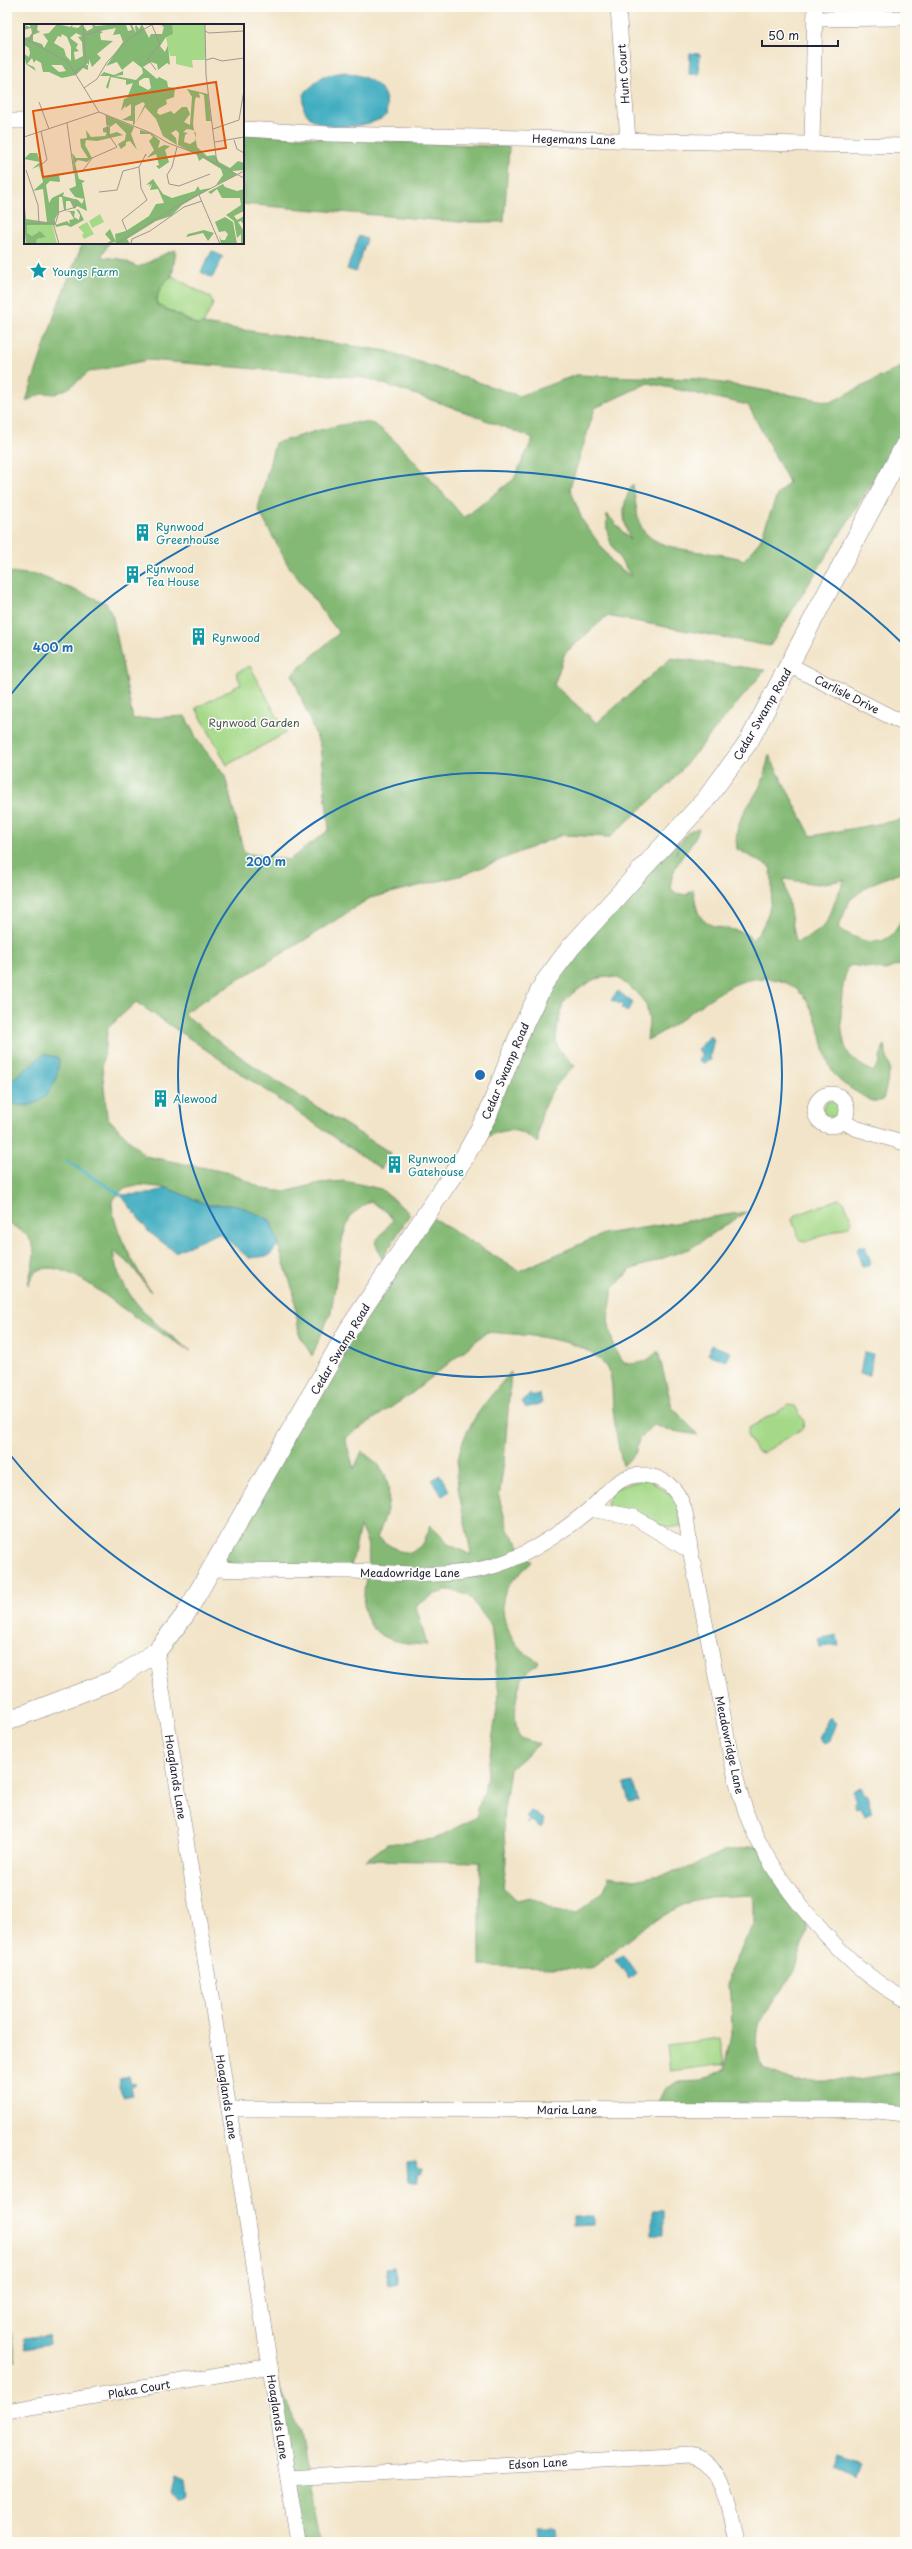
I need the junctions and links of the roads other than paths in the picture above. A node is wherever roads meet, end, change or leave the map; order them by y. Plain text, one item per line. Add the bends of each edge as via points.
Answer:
1 (618, 7) edge
2 (815, 13) edge
3 (897, 18) dead end
4 (7, 121) edge
5 (24, 121) edge
6 (244, 129) edge
7 (628, 140) junction
8 (812, 144) junction
9 (905, 146) edge
10 (905, 445) edge
11 (789, 665) junction
12 (905, 724) edge
13 (843, 1121) dead end
14 (905, 1143) edge
15 (590, 1508) junction
16 (690, 1551) junction
17 (212, 1568) junction
18 (156, 1652) junction
19 (7, 1722) edge
20 (905, 1999) edge
21 (229, 2109) junction
22 (905, 2114) edge
23 (270, 2366) junction
24 (7, 2411) edge
25 (288, 2478) junction
26 (736, 2535) dead end
27 (298, 2542) edge

1 - 7 street, Hunt Court
2 - 3 street
2 - 8 street
4 - 5 street
6 - 7 street, Hegemans Lane via 329,134
7 - 8 street, Hegemans Lane
8 - 9 street, Hegemans Lane
10 - 11 main road, Cedar Swamp Road
11 - 12 street, Carlisle Drive
11 - 17 main road, Cedar Swamp Road via 749,741 723,779 571,947 544,983 522,1028 488,1114 464,1158 349,1329
13 - 14 street via 855,1128
15 - 16 street via 634,1517
15 - 16 street, Meadowridge Lane via 620,1481 633,1476 647,1475 660,1479 676,1491 682,1502
15 - 17 street, Meadowridge Lane via 529,1552 474,1571 414,1573
16 - 20 street, Meadowridge Lane via 703,1604 734,1770 751,1824 766,1854 808,1916 856,1964
17 - 18 main road, Cedar Swamp Road via 185,1615
18 - 19 main road, Cedar Swamp Road via 114,1680
18 - 21 street, Hoaglands Lane
21 - 22 street, Maria Lane via 868,2110
21 - 23 street, Hoaglands Lane
23 - 24 street, Plaka Court
23 - 25 street, Hoaglands Lane
25 - 26 street, Edson Lane via 690,2455 706,2461 716,2471
25 - 27 street, Hoaglands Lane

